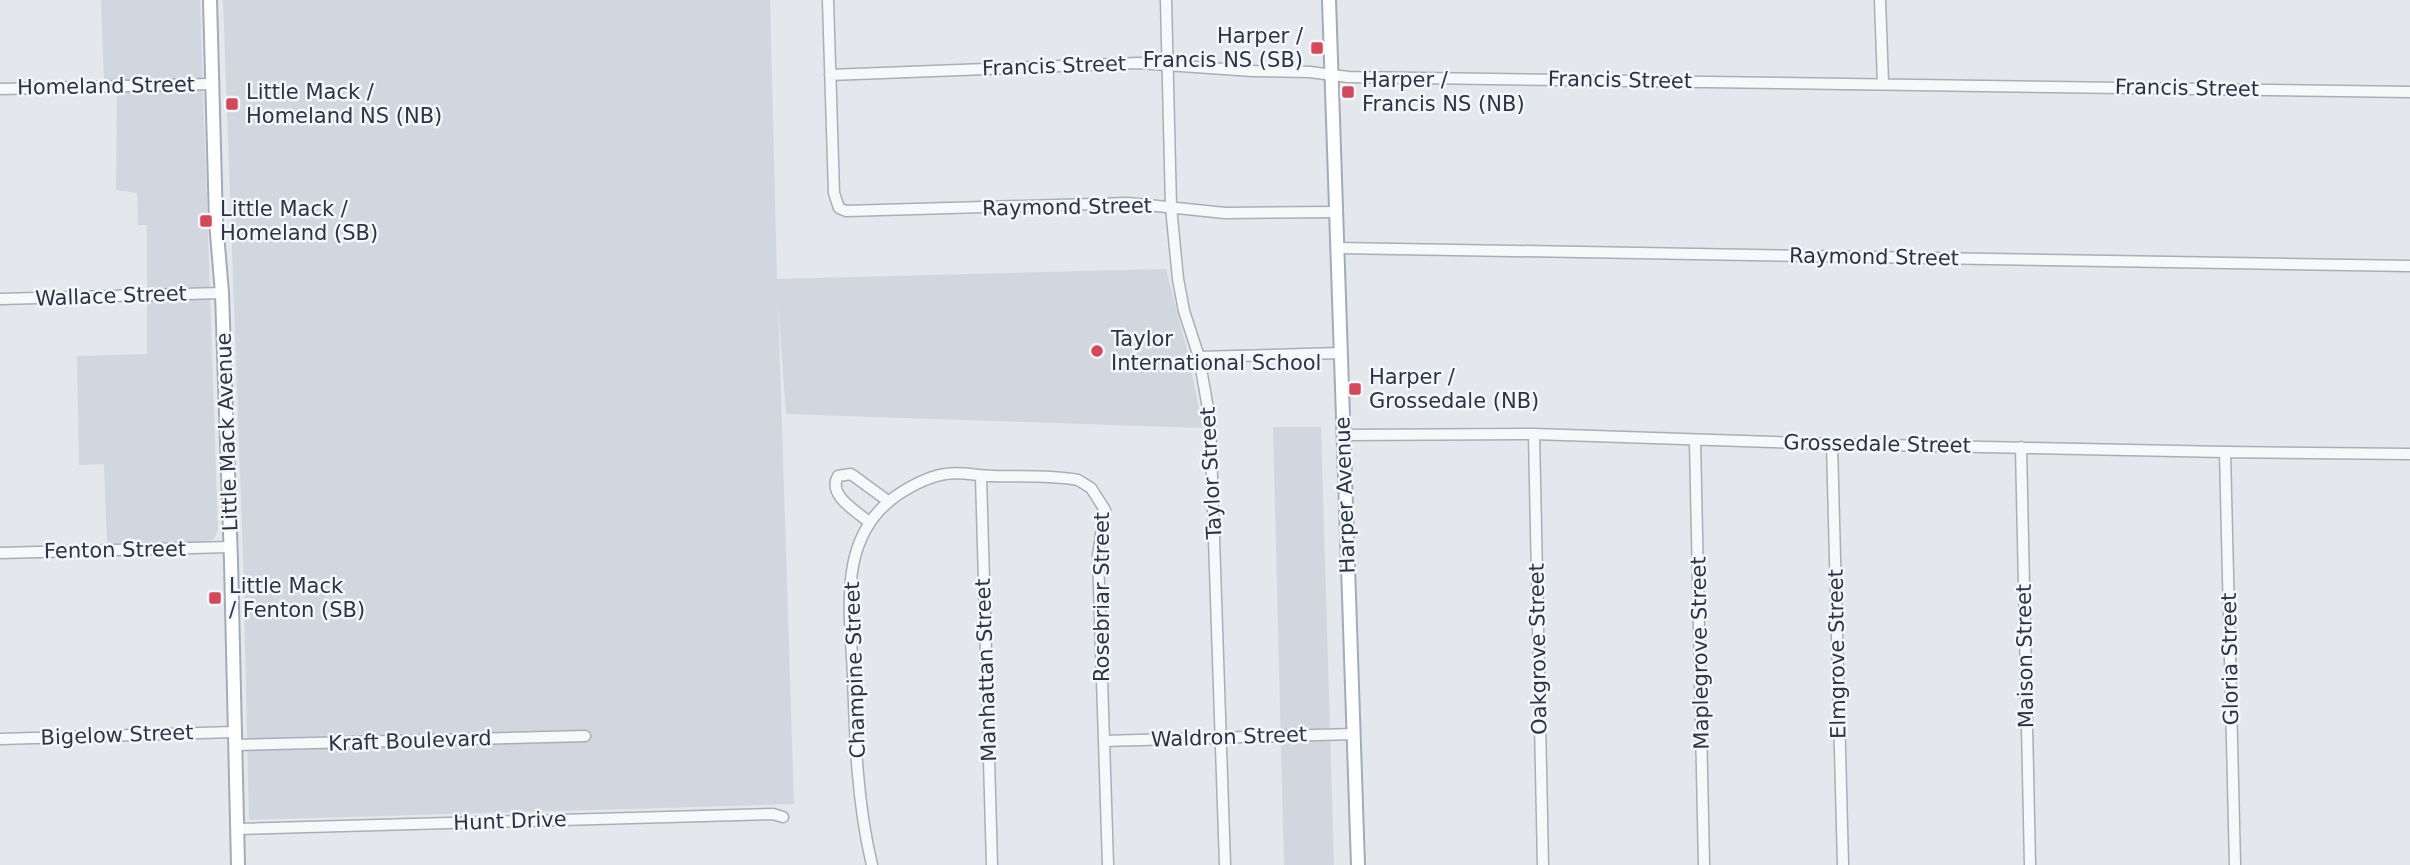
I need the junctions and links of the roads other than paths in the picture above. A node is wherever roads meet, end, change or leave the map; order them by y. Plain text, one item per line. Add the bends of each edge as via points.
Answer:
1 (211, 0) edge
2 (828, 0) edge
3 (1166, 0) edge
4 (1329, 0) edge
5 (1880, 0) edge
6 (1168, 64) junction
7 (831, 75) junction
8 (1332, 75) junction
9 (1883, 83) junction
10 (211, 84) junction
11 (0, 89) edge
12 (2410, 92) edge
13 (1171, 207) junction
14 (1337, 212) junction
15 (1338, 247) junction
16 (2410, 266) edge
17 (222, 293) junction
18 (0, 299) edge
19 (1341, 353) junction
20 (1199, 357) junction
21 (1534, 434) junction
22 (1343, 435) junction
23 (1695, 440) junction
24 (1832, 444) junction
25 (2021, 447) junction
26 (2225, 452) junction
27 (2410, 454) edge
28 (981, 476) junction
29 (888, 501) junction
30 (869, 522) junction
31 (230, 547) junction
32 (0, 553) edge
33 (1354, 734) junction
34 (585, 736) dead end
35 (1221, 737) junction
36 (0, 738) edge
37 (234, 739) junction
38 (1104, 741) junction
39 (783, 817) dead end
40 (237, 829) junction
41 (238, 865) edge
42 (872, 865) edge
43 (992, 865) edge
44 (1108, 865) edge
45 (1225, 865) edge
46 (1358, 865) edge
47 (1543, 865) edge
48 (1704, 865) edge
49 (1843, 865) edge
50 (2030, 865) edge
51 (2235, 865) edge

1 - 10 main road, Little Mack Avenue
2 - 7 street
3 - 6 street, Taylor Street
4 - 8 main road, Harper Avenue
5 - 9 street
6 - 7 street, Francis Street
6 - 8 street, Francis Street
6 - 13 street, Taylor Street
7 - 13 street, Raymond Street via 834,193 839,208 846,211 1128,203
8 - 9 street, Francis Street
8 - 14 main road, Harper Avenue
9 - 12 street, Francis Street
10 - 11 street, Homeland Street
10 - 17 main road, Little Mack Avenue
13 - 14 street, Raymond Street via 1225,213
13 - 20 street, Taylor Street via 1182,300
14 - 15 main road, Harper Avenue
15 - 16 street, Raymond Street
15 - 19 main road, Harper Avenue
17 - 18 street, Wallace Street
17 - 31 main road, Little Mack Avenue
19 - 20 street
19 - 22 main road, Harper Avenue
20 - 35 street, Taylor Street via 1210,420
21 - 22 street, Grossedale Street
21 - 23 street, Grossedale Street
21 - 47 street, Oakgrove Street
22 - 33 main road, Harper Avenue
23 - 24 street, Grossedale Street
23 - 48 street, Maplegrove Street
24 - 25 street, Grossedale Street
24 - 49 street, Elmgrove Street
25 - 26 street, Grossedale Street
25 - 50 street, Maison Street
26 - 27 street, Grossedale Street
26 - 51 street, Gloria Street
28 - 29 street, Champine Street via 932,476
28 - 38 street, Rosebriar Street via 1078,480 1102,503 1105,516 1098,555
28 - 43 street, Manhattan Street
29 - 30 street, Champine Street
29 - 30 street via 856,476 838,476 836,492
30 - 42 street, Champine Street via 857,548 850,591 859,785
31 - 32 street, Fenton Street
31 - 37 main road, Little Mack Avenue
33 - 35 street, Waldron Street
33 - 46 main road, Harper Avenue
34 - 37 street, Kraft Boulevard
35 - 38 street, Waldron Street
35 - 45 street, Taylor Street
36 - 37 street, Bigelow Street
37 - 40 main road, Little Mack Avenue
38 - 44 street, Rosebriar Street
39 - 40 street, Hunt Drive
40 - 41 main road, Little Mack Avenue

